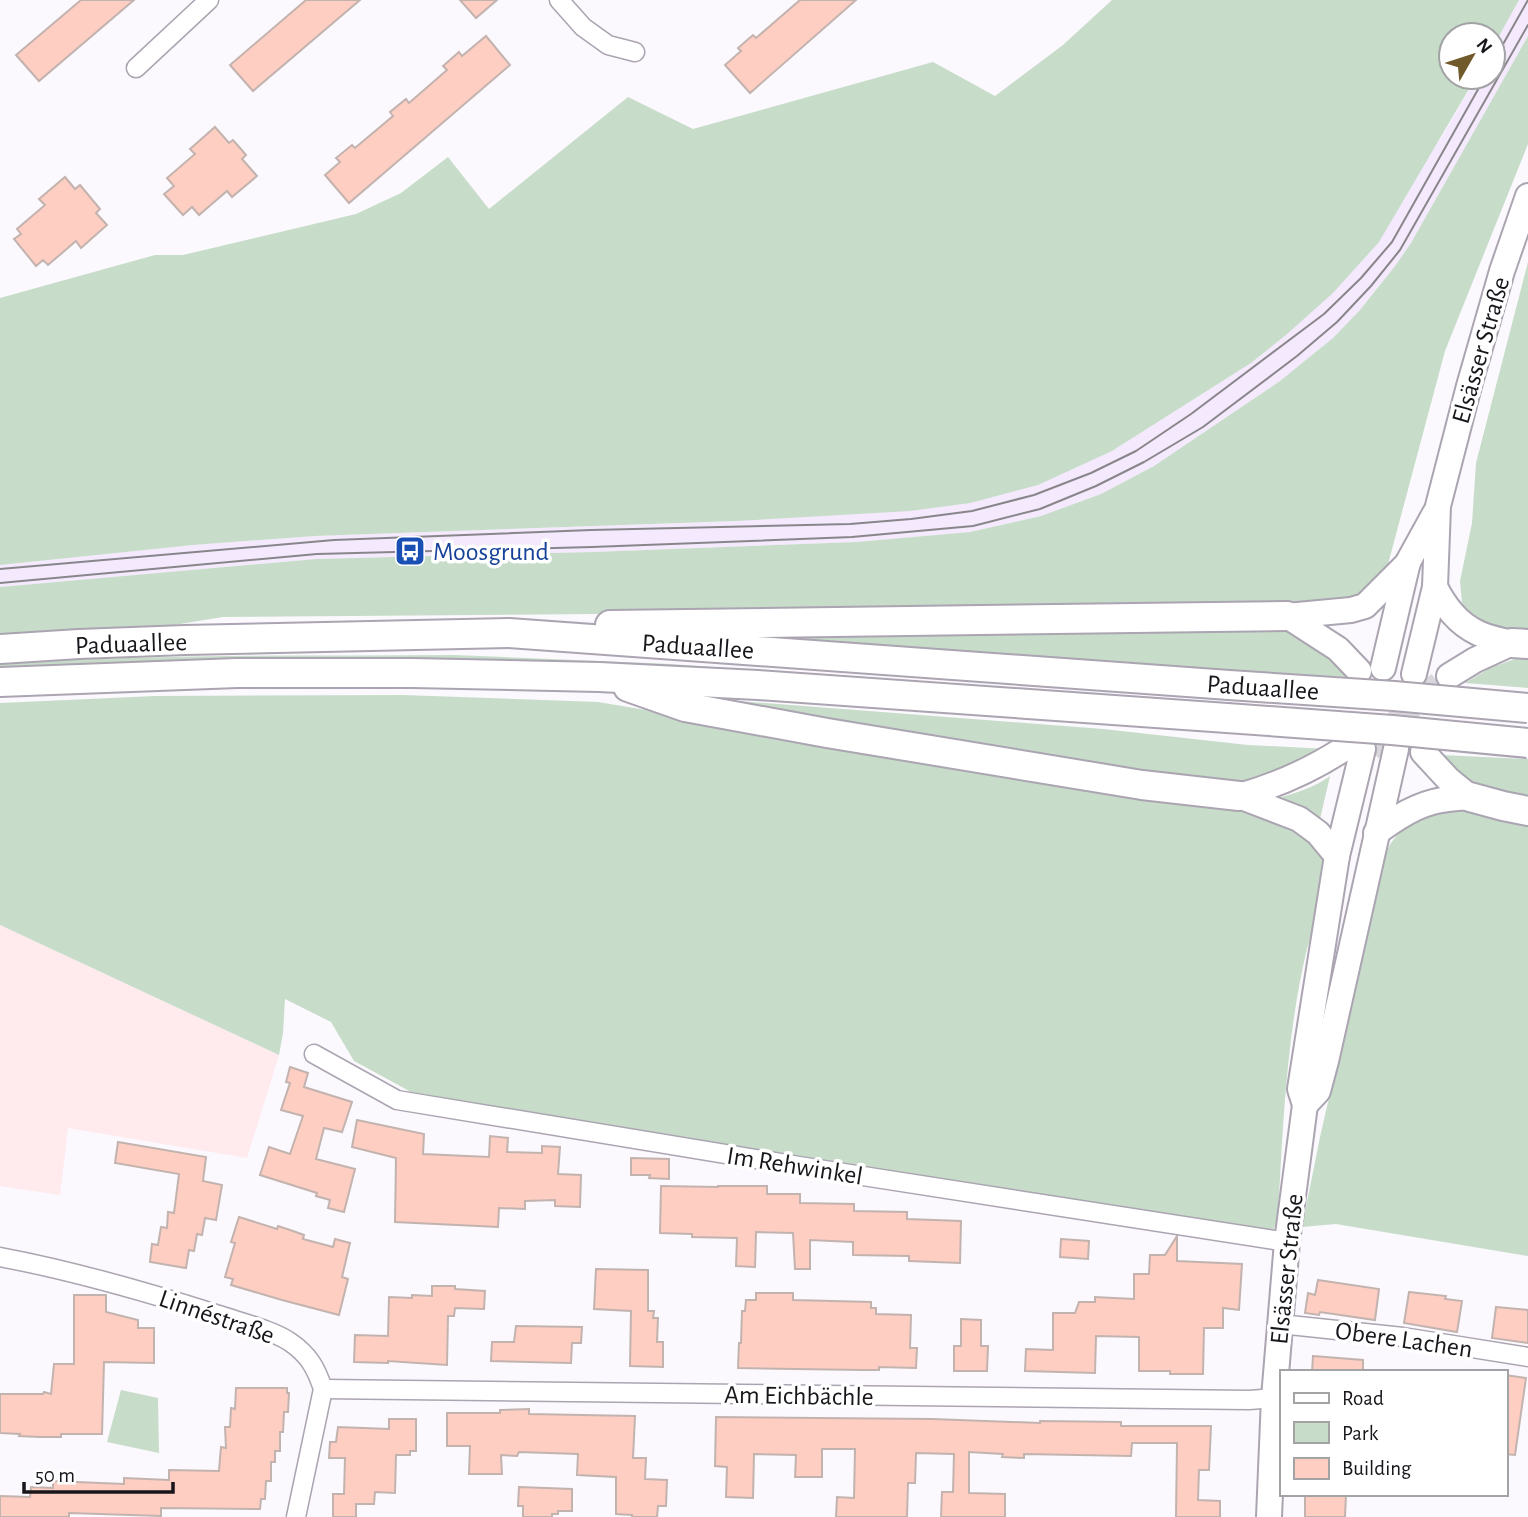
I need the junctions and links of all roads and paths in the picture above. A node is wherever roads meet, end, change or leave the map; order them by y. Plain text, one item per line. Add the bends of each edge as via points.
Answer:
1 (209, 0) edge
2 (559, 0) edge
3 (635, 51) dead end
4 (136, 68) dead end
5 (1528, 196) edge
6 (1438, 506) junction
7 (1408, 562) junction
8 (1436, 587) junction
9 (1287, 615) junction
10 (509, 634) junction
11 (1520, 643) edge
12 (0, 649) edge
13 (1414, 674) dead end
14 (1449, 676) tunnel mouth
15 (599, 677) junction
16 (0, 682) edge
17 (1528, 708) edge
18 (1394, 739) junction
19 (1528, 743) edge
20 (1423, 752) dead end
21 (1239, 796) junction
22 (1470, 797) junction
23 (1528, 811) edge
24 (1377, 833) junction
25 (1337, 856) junction
26 (314, 1054) dead end
27 (1305, 1105) junction
28 (1287, 1242) junction
29 (0, 1257) edge
30 (1280, 1324) junction
31 (1528, 1357) edge
32 (323, 1390) junction
33 (1274, 1398) junction
34 (296, 1517) edge
35 (1269, 1517) edge

1 - 4 street
2 - 3 street via 583,27 608,45
5 - 6 main road, Elsässer Straße via 1498,284
6 - 7 main road, Elsässer Straße
6 - 8 main road, Elsässer Straße
7 - 9 main road via 1365,606
7 - 9 main road, Elsässer Straße via 1371,670
8 - 11 main road via 1455,617 1478,633
8 - 13 main road, Elsässer Straße
9 - 10 highway via 624,624
10 - 12 highway, Paduaallee
10 - 17 highway, Paduaallee, bridge
11 - 14 main road via 1475,660
15 - 16 highway, Paduaallee via 237,673
15 - 18 highway, Paduaallee, bridge via 1227,718
15 - 21 highway via 685,707 1142,785
18 - 19 highway, Paduaallee, bridge
18 - 24 main road, Elsässer Straße
20 - 22 main road
21 - 25 main road via 1299,818
21 - 25 main road, Elsässer Straße via 1360,752
22 - 23 highway
22 - 24 main road via 1415,809
24 - 27 main road, Elsässer Straße via 1326,1061 1318,1091
25 - 27 main road, Elsässer Straße via 1300,1089
26 - 28 street, Im Rehwinkel via 397,1100
27 - 28 main road, Elsässer Straße
28 - 30 main road, Elsässer Straße
29 - 32 street, Linnéstraße via 167,1298 288,1340 316,1369
30 - 31 street, Obere Lachen
30 - 33 main road, Elsässer Straße
32 - 33 street, Am Eichbächle
32 - 34 street
33 - 35 main road, Elsässer Straße

